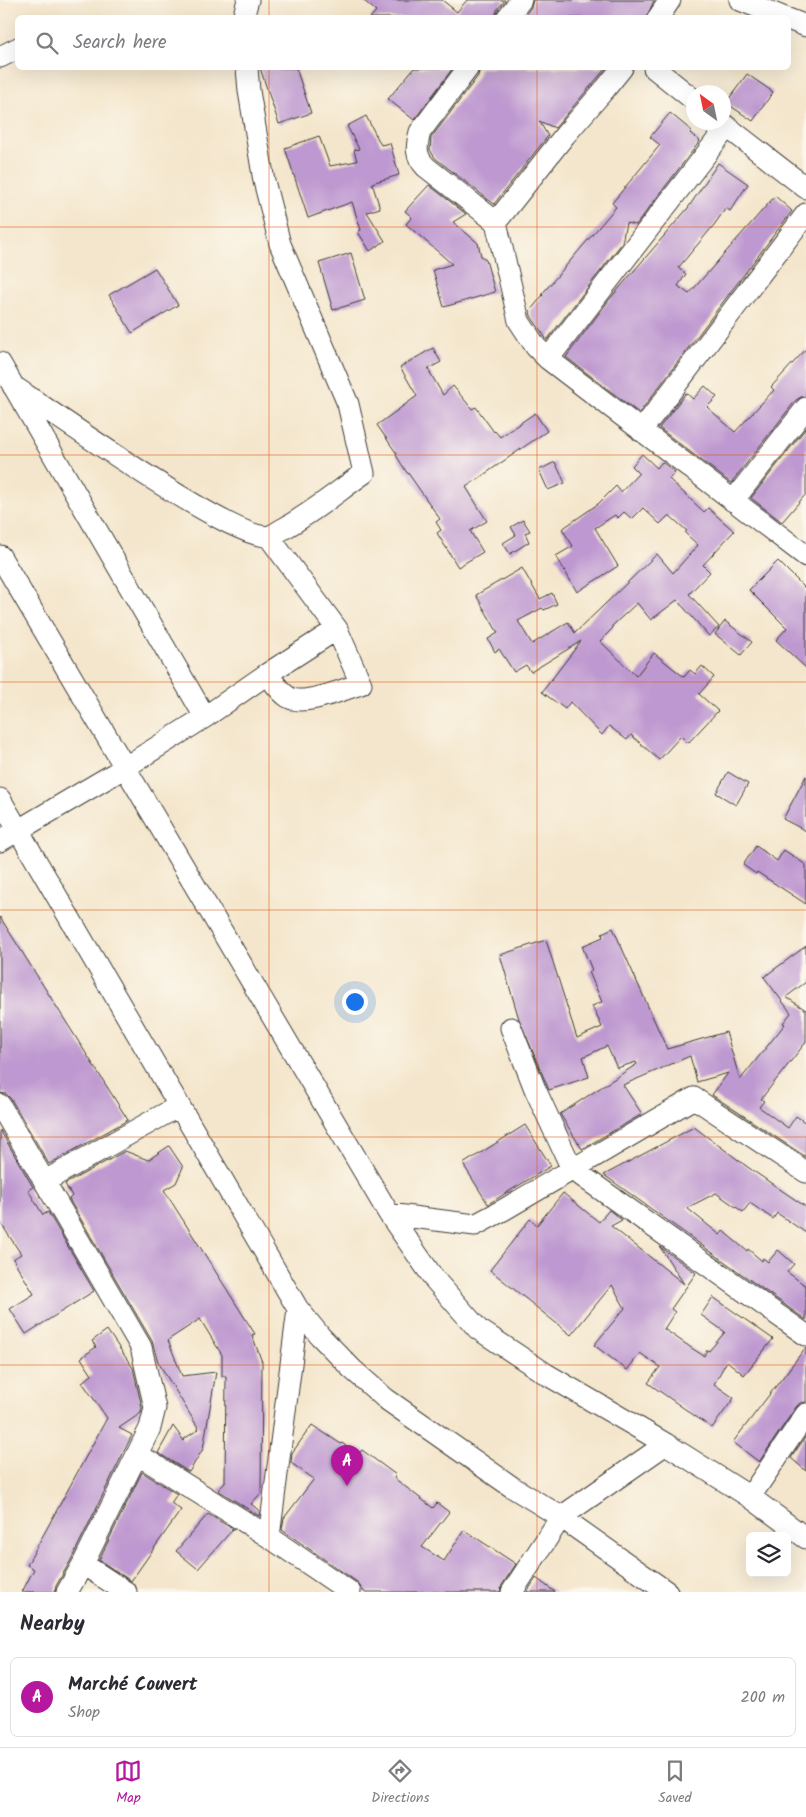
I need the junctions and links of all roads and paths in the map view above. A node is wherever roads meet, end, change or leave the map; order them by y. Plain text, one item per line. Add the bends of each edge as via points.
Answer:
1 (248, 0) edge
2 (521, 0) edge
3 (670, 0) edge
4 (740, 0) edge
5 (244, 15) edge
6 (509, 15) edge
7 (660, 15) edge
8 (778, 15) edge
9 (791, 20) edge
10 (806, 26) edge
11 (15, 50) edge
12 (0, 57) edge
13 (247, 70) edge
14 (466, 70) edge
15 (620, 70) edge
16 (656, 70) edge
17 (686, 94) edge
18 (720, 130) edge
19 (731, 130) edge
20 (806, 188) edge
21 (806, 214) edge
22 (496, 222) junction
23 (548, 359) junction
24 (0, 363) edge
25 (13, 386) junction
26 (806, 408) edge
27 (641, 431) junction
28 (733, 501) junction
29 (269, 537) junction
30 (0, 556) edge
31 (806, 556) edge
32 (337, 629) junction
33 (267, 674) junction
34 (205, 717) junction
35 (124, 768) junction
36 (0, 798) edge
37 (18, 830) junction
38 (0, 841) edge
39 (511, 1028) dead end
40 (0, 1105) edge
41 (179, 1106) junction
42 (572, 1170) junction
43 (806, 1172) edge
44 (45, 1181) junction
45 (389, 1214) junction
46 (298, 1309) junction
47 (806, 1335) edge
48 (806, 1414) edge
49 (666, 1444) junction
50 (137, 1454) junction
51 (750, 1497) junction
52 (561, 1517) junction
53 (269, 1537) junction
54 (806, 1538) edge
55 (82, 1564) junction
56 (67, 1592) edge
57 (126, 1592) edge
58 (350, 1592) edge
59 (512, 1592) edge
60 (667, 1592) edge

1 - 5 street
2 - 6 street
3 - 7 street
4 - 8 street
9 - 10 street
11 - 12 street
13 - 29 street via 264,181 280,244 348,404 364,473
14 - 22 street via 420,132 417,152 426,167
15 - 22 street
16 - 17 street
18 - 23 street
19 - 20 street
21 - 27 street
22 - 23 street via 519,320
23 - 27 street
24 - 25 street
25 - 29 street via 189,501 233,526
25 - 34 street
26 - 28 street
27 - 28 street
28 - 31 street
29 - 32 street
30 - 35 street
32 - 33 street
32 - 33 street via 361,684 310,700 299,700 288,698
33 - 34 street
34 - 35 street
35 - 37 street
35 - 45 street
36 - 37 street
37 - 38 street
37 - 41 street
39 - 42 street
40 - 44 street
41 - 44 street
41 - 46 street
42 - 43 street via 694,1098
42 - 45 street via 475,1225
42 - 47 street
44 - 50 street via 141,1347 155,1408 150,1428
45 - 49 street via 435,1280 478,1329 546,1374
46 - 52 street via 352,1369 386,1399 512,1487
46 - 53 street
48 - 51 street
49 - 51 street
49 - 52 street
50 - 53 street
50 - 55 street
51 - 54 street
52 - 59 street
52 - 60 street
53 - 58 street
55 - 56 street
55 - 57 street

